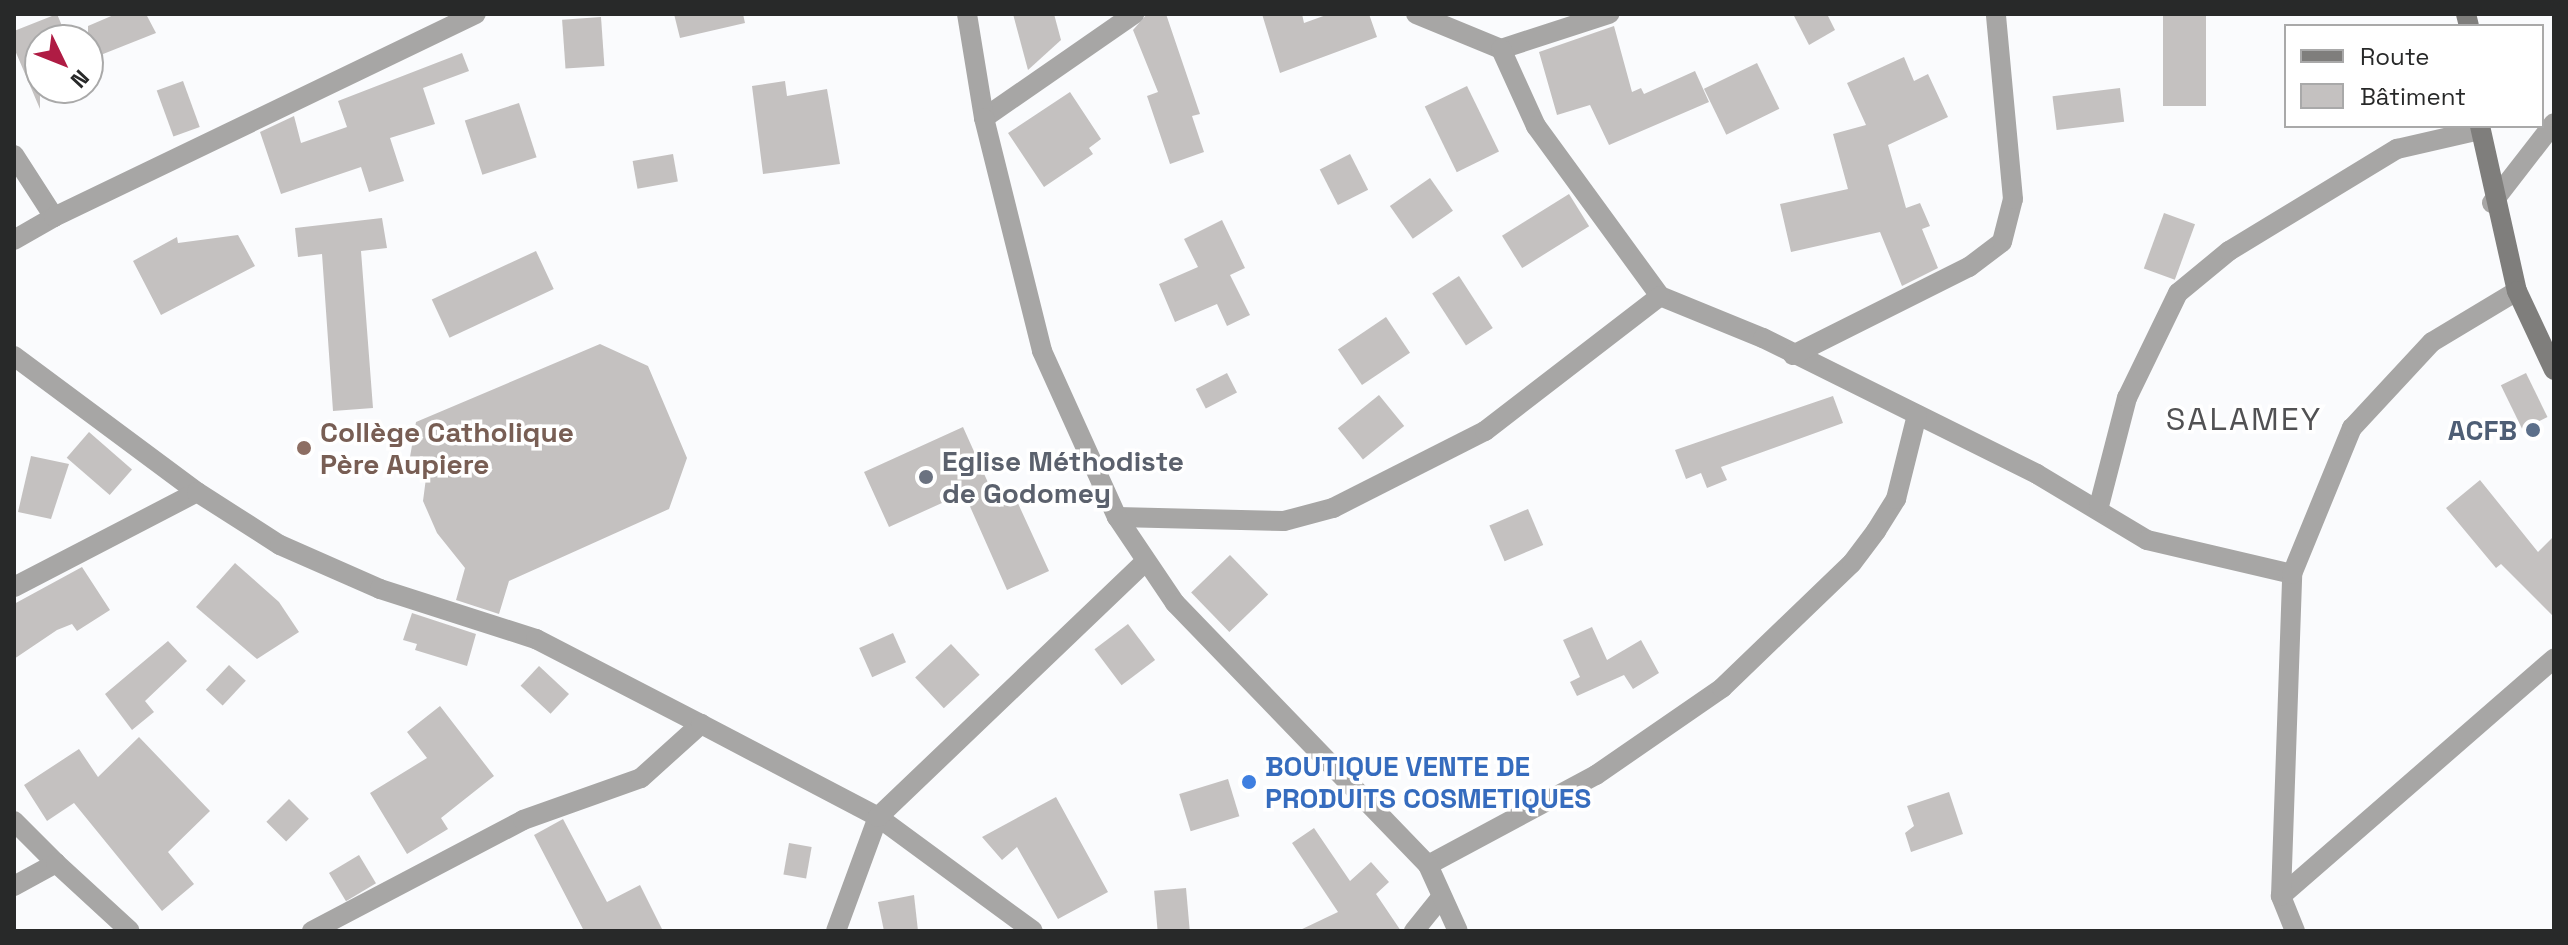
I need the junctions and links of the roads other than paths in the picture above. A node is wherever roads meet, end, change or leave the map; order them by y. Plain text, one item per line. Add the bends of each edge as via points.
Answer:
1 (476, 14) edge
2 (967, 14) edge
3 (1134, 14) edge
4 (1416, 14) edge
5 (1609, 14) edge
6 (1996, 14) edge
7 (1501, 49) junction
8 (984, 118) junction
9 (2554, 123) edge
10 (2480, 128) edge
11 (14, 155) edge
12 (2492, 203) junction
13 (54, 217) junction
14 (14, 240) edge
15 (2517, 291) junction
16 (1660, 296) junction
17 (1793, 355) junction
18 (14, 356) edge
19 (2554, 370) edge
20 (1917, 415) junction
21 (197, 492) junction
22 (2099, 506) junction
23 (1117, 517) junction
24 (1144, 563) junction
25 (2292, 574) junction
26 (14, 587) edge
27 (2554, 659) edge
28 (701, 724) junction
29 (878, 817) junction
30 (14, 821) edge
31 (56, 863) junction
32 (1428, 865) junction
33 (14, 886) edge
34 (2281, 896) junction
35 (1439, 900) junction
36 (839, 930) edge
37 (130, 931) edge
38 (312, 931) edge
39 (1033, 931) edge
40 (1414, 931) edge
41 (1458, 931) edge
42 (2295, 931) edge

1 - 13 street
2 - 8 street
3 - 8 street
4 - 7 street
5 - 7 street
6 - 17 street via 2013,199 2002,242 1969,267
7 - 16 street via 1552,150
8 - 23 street via 1042,351
9 - 12 street
10 - 12 main road
10 - 22 street via 2397,149 2229,251 2178,293 2127,398
11 - 13 street
12 - 15 main road
13 - 14 street
15 - 19 main road
15 - 25 street via 2432,342 2352,428
16 - 17 street
16 - 23 street via 1485,431 1333,508 1284,521
17 - 20 street
18 - 21 street
20 - 22 street
20 - 32 street via 1896,499 1876,531 1852,563 1722,688 1596,775
21 - 26 street
21 - 28 street via 280,545 380,589 536,639
22 - 25 street via 2120,528 2147,540
23 - 24 street
24 - 29 street
24 - 32 street via 1175,603
25 - 34 street
27 - 34 street
28 - 29 street
28 - 38 street via 641,778 523,820
29 - 36 street
29 - 39 street
30 - 31 street
31 - 33 street
31 - 37 street
32 - 35 street
34 - 42 street
35 - 40 street
35 - 41 street

